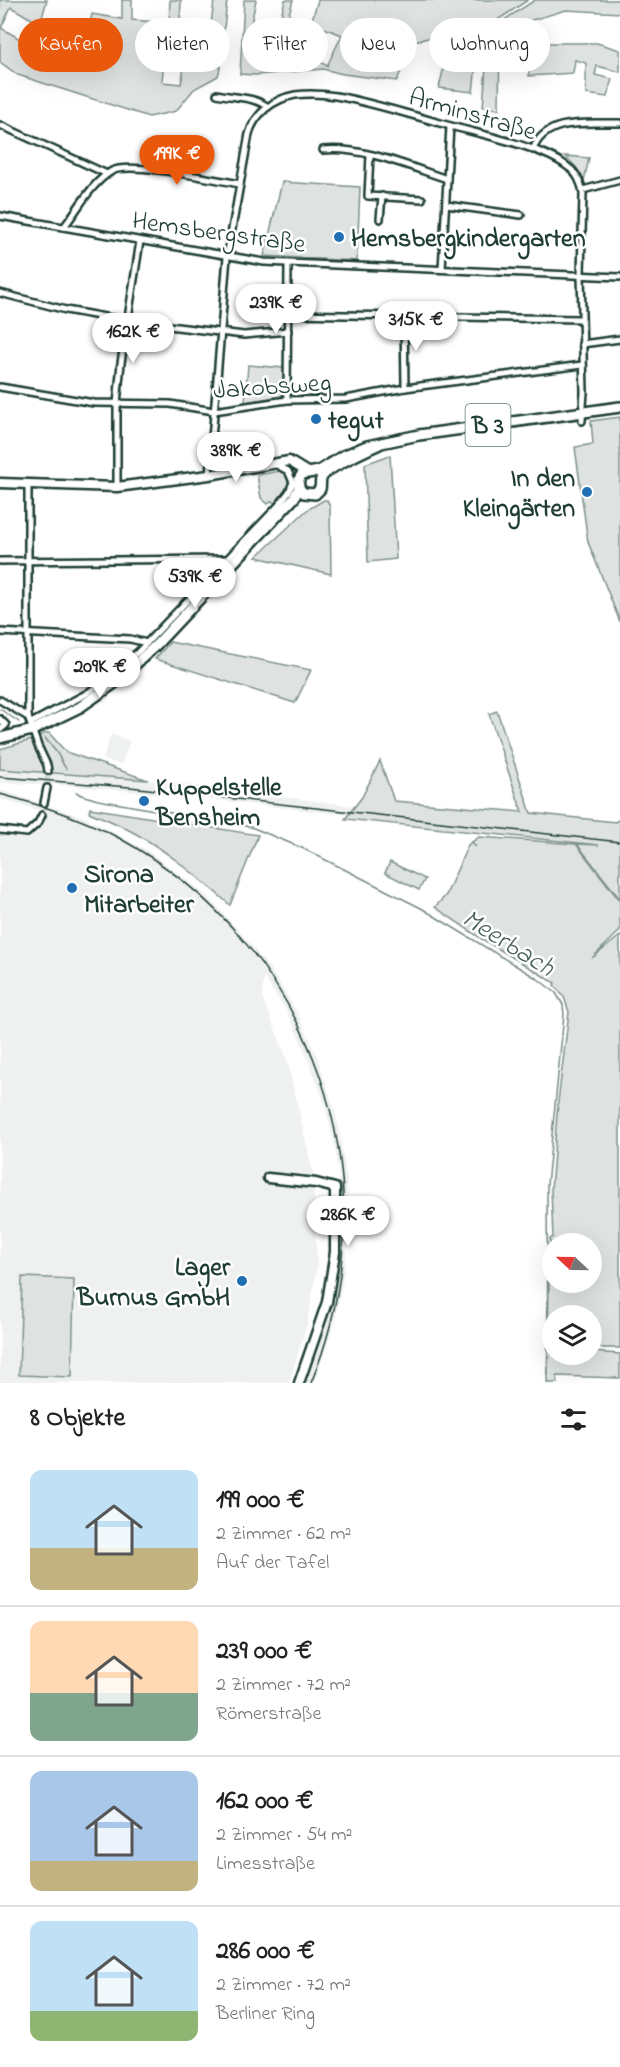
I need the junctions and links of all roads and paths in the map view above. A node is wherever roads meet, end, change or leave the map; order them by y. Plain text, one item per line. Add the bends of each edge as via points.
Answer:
1 (217, 94) dead end
2 (268, 107) junction
3 (620, 123) edge
4 (0, 125) edge
5 (450, 126) junction
6 (323, 150) dead end
7 (533, 150) junction
8 (370, 155) junction
9 (107, 174) junction
10 (447, 179) junction
11 (620, 180) edge
12 (240, 184) junction
13 (583, 190) junction
14 (382, 196) junction
15 (422, 199) dead end
16 (446, 205) junction
17 (521, 215) dead end
18 (0, 216) edge
19 (381, 219) dead end
20 (64, 227) junction
21 (140, 241) junction
22 (227, 257) junction
23 (288, 263) junction
24 (442, 268) junction
25 (580, 275) junction
26 (620, 277) edge
27 (0, 293) edge
28 (288, 314) junction
29 (404, 316) junction
30 (581, 319) junction
31 (127, 321) junction
32 (288, 332) junction
33 (220, 333) junction
34 (620, 339) edge
35 (582, 344) junction
36 (582, 365) junction
37 (0, 387) edge
38 (405, 388) junction
39 (287, 400) junction
40 (117, 404) junction
41 (620, 407) edge
42 (214, 411) junction
43 (582, 417) junction
44 (381, 443) junction
45 (283, 462) junction
46 (272, 463) junction
47 (310, 472) junction
48 (209, 475) junction
49 (321, 479) junction
50 (0, 483) edge
51 (28, 484) junction
52 (117, 487) junction
53 (300, 487) junction
54 (226, 559) junction
55 (0, 561) edge
56 (27, 561) junction
57 (0, 632) edge
58 (28, 633) junction
59 (147, 643) junction
60 (0, 700) edge
61 (0, 719) edge
62 (31, 723) junction
63 (0, 730) edge
64 (0, 738) edge
65 (48, 771) tunnel mouth
66 (47, 788) tunnel mouth
67 (44, 803) tunnel mouth
68 (42, 815) tunnel mouth
69 (0, 830) edge
70 (268, 1178) dead end
71 (299, 1383) edge

1 - 2 street
2 - 5 street, Arminstraße via 288,96 321,95 360,101
2 - 12 street, Arminstraße via 251,128
3 - 7 street via 557,127 540,135
4 - 9 street
5 - 7 street, Arminstraße
5 - 10 street
6 - 8 street via 337,148
7 - 13 street, Arminstraße via 568,166
8 - 10 street
8 - 14 street via 368,195
9 - 12 street via 141,169
9 - 20 street
10 - 16 street
11 - 13 street
12 - 22 street, Arminstraße
13 - 25 street
14 - 15 street
14 - 19 street
16 - 17 street
16 - 24 street
18 - 20 street, Hemsbergstraße
20 - 21 street, Hemsbergstraße
21 - 22 street, Hemsbergstraße
21 - 31 street
22 - 23 street, Hemsbergstraße
22 - 33 street, Arminstraße
23 - 24 street, Hemsbergstraße
23 - 28 street
24 - 25 street, Hemsbergstraße
25 - 26 street, Hemsbergstraße
25 - 30 street
27 - 31 street
28 - 29 street
28 - 32 street
29 - 30 street
29 - 38 street
30 - 35 street
31 - 33 street
31 - 40 street
32 - 33 street
32 - 39 street
33 - 42 street, Arminstraße
34 - 35 street
35 - 36 street
36 - 38 street, Jakobsweg
36 - 43 street
37 - 40 street, Jakobsweg
38 - 39 street, Jakobsweg via 346,399
39 - 42 street, Jakobsweg
40 - 42 street, Jakobsweg via 170,404
40 - 52 street
41 - 43 main road, B 3
42 - 48 street, Arminstraße
43 - 44 main road, B 3 via 419,435
44 - 47 main road, B 3 via 357,449 320,471
44 - 49 main road, B 3
45 - 46 street
45 - 47 street via 292,462
45 - 53 street via 295,470
46 - 48 street
46 - 54 street via 288,471 292,487
47 - 49 main road
47 - 53 main road, B 3 via 302,474
48 - 52 street
49 - 53 main road, B 3 via 322,486 311,495
50 - 51 street
51 - 52 street
51 - 56 street
53 - 62 main road, B 3 via 294,498 132,668 80,707
54 - 56 street
54 - 59 street
55 - 56 street
56 - 58 street
57 - 58 street
58 - 59 street
58 - 62 street
59 - 62 street via 86,694
60 - 62 street
61 - 63 street via 6,725
62 - 64 main road, B 3
62 - 65 street
66 - 67 street
68 - 69 street via 27,833
70 - 71 street via 335,1188 335,1252 327,1302

